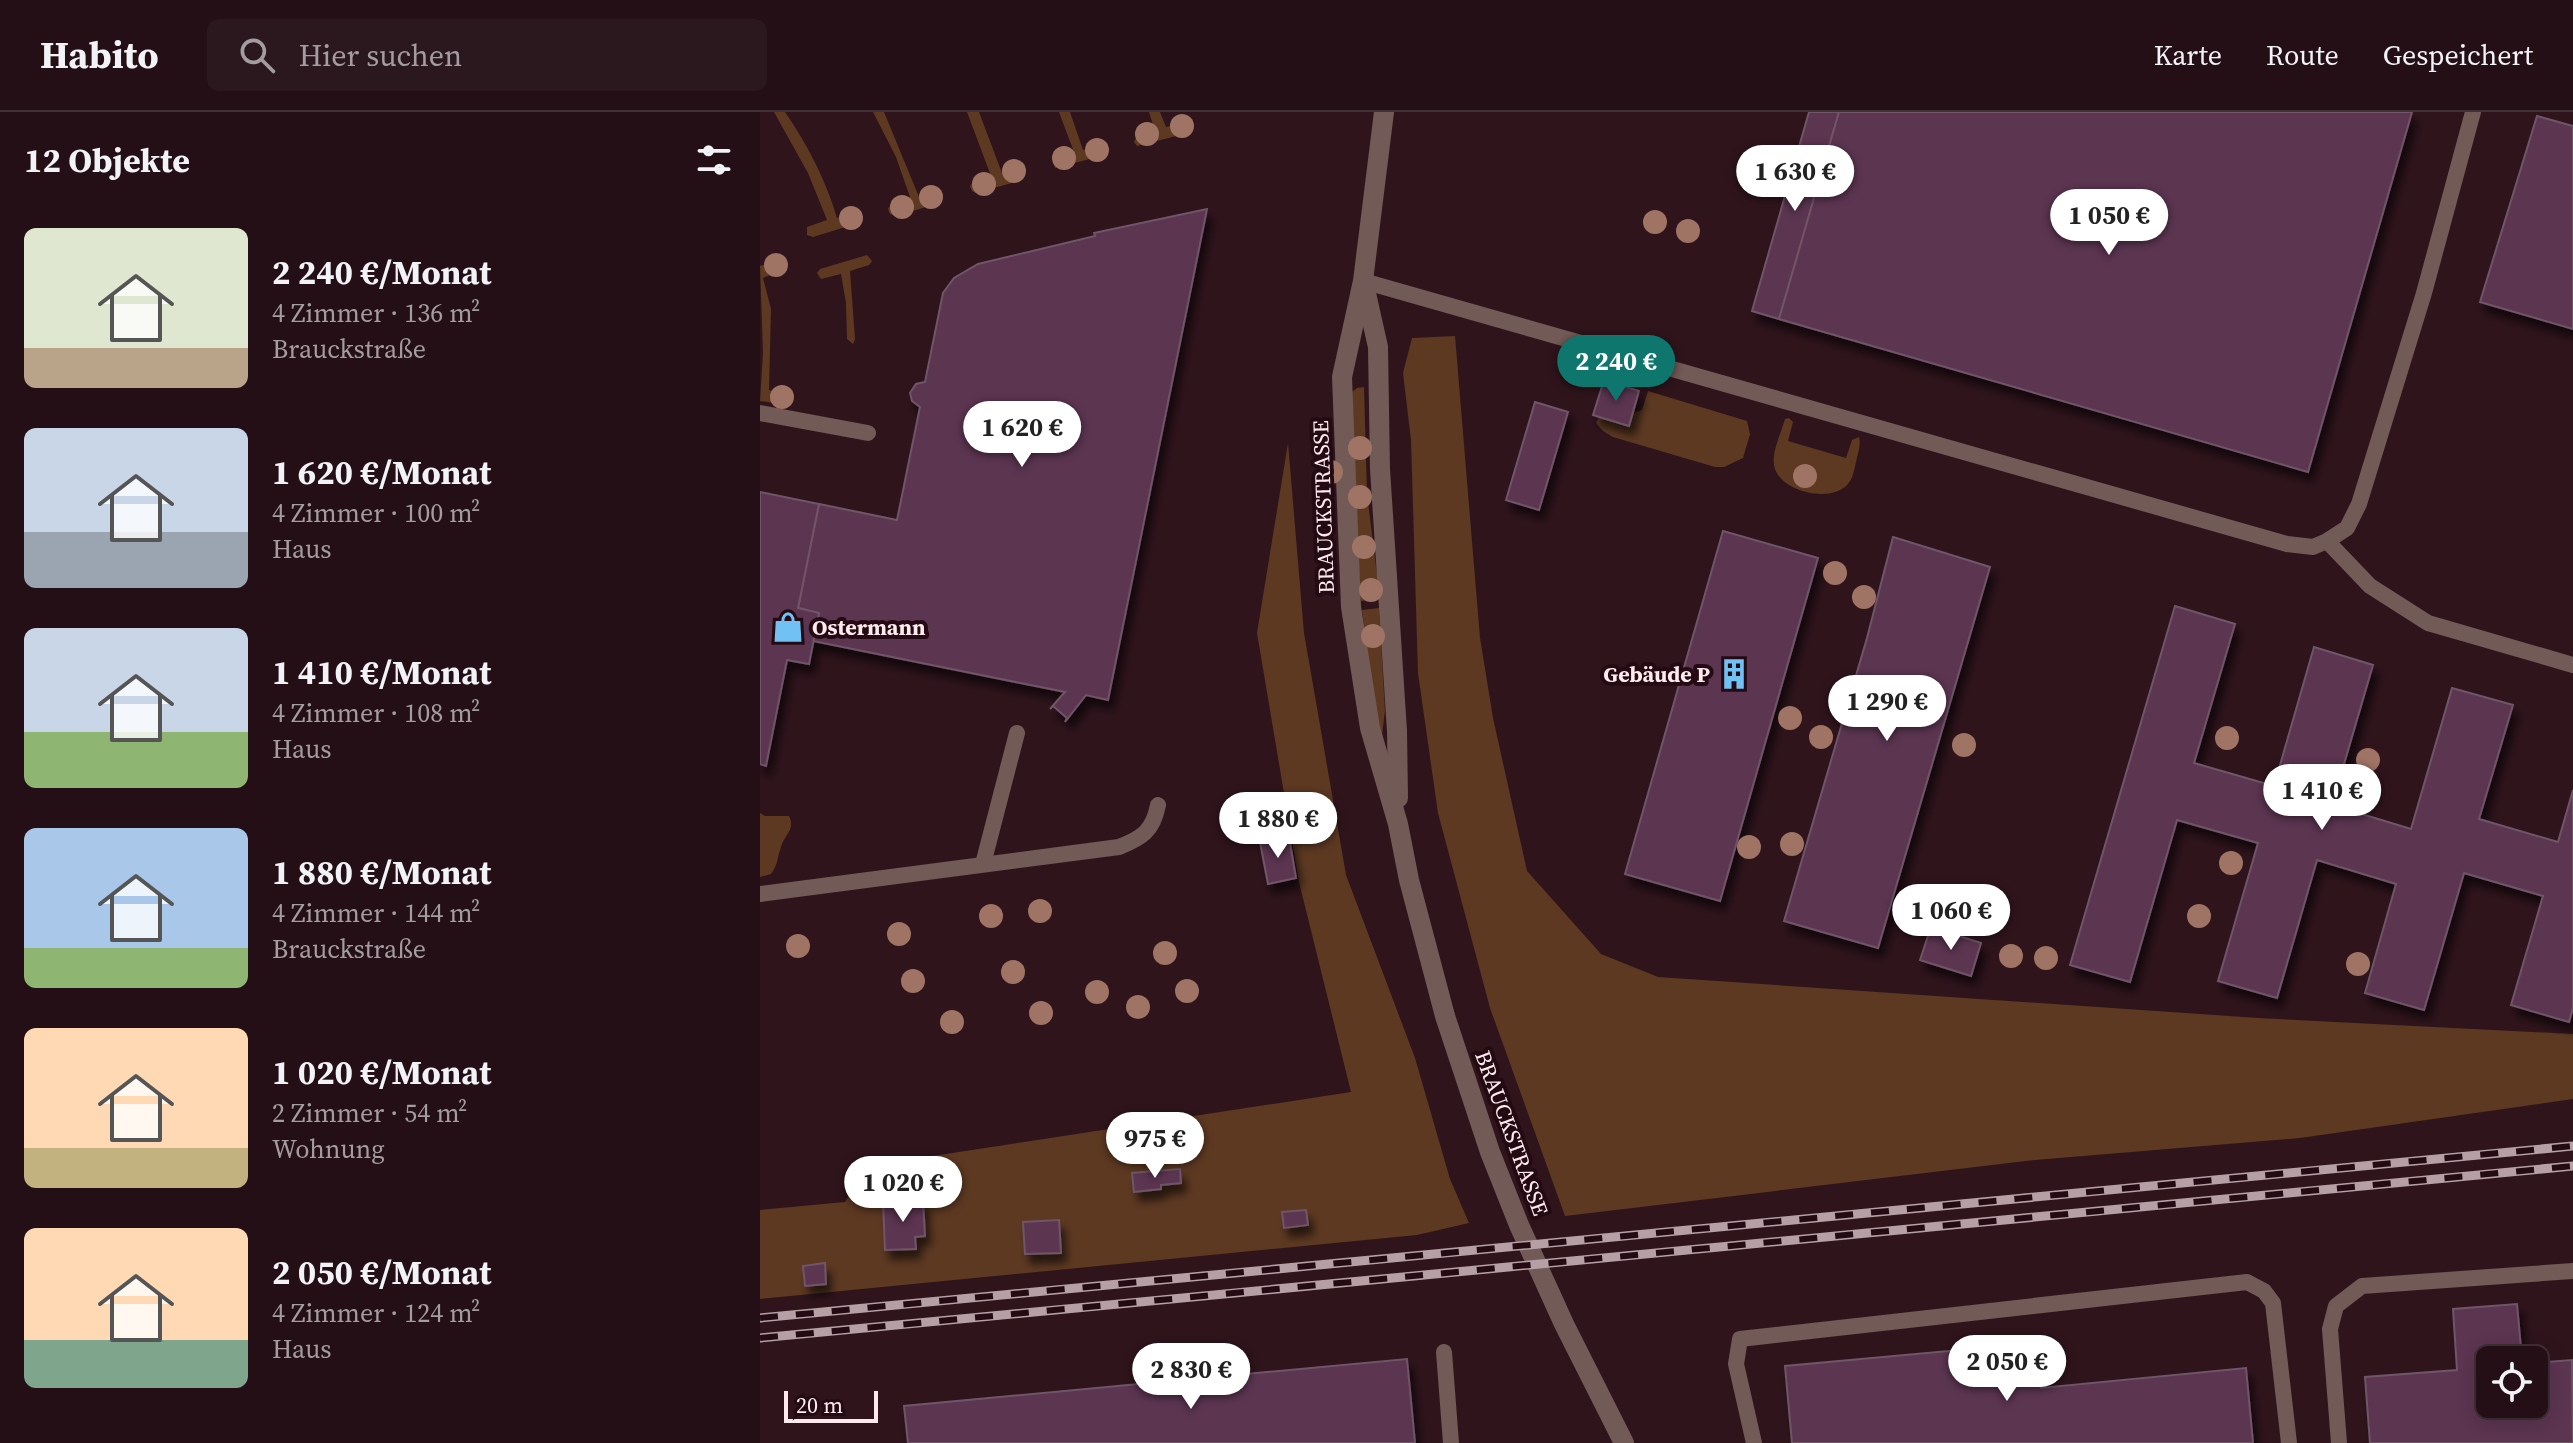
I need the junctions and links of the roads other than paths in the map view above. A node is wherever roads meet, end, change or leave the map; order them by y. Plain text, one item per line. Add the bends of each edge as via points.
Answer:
1 (1384, 112) edge
2 (2473, 112) edge
3 (1363, 281) junction
4 (760, 413) edge
5 (868, 433) dead end
6 (2327, 541) junction
7 (2573, 665) edge
8 (1017, 733) dead end
9 (1158, 805) dead end
10 (1398, 824) junction
11 (983, 864) junction
12 (760, 894) edge
13 (2573, 1271) edge
14 (1444, 1352) dead end
15 (1451, 1443) edge
16 (1624, 1443) edge
17 (1754, 1443) edge
18 (2289, 1443) edge
19 (2339, 1443) edge

1 - 3 street, BRAUCKSTRASSE
2 - 6 lane via 2359,504 2347,528
3 - 6 lane via 2287,544 2313,547
3 - 10 street, BRAUCKSTRASSE via 1378,347
3 - 10 street, BRAUCKSTRASSE via 1342,377 1351,607 1370,728
4 - 5 lane
6 - 7 lane via 2370,586 2428,623
8 - 11 lane
9 - 11 lane via 1142,838 1119,847
10 - 16 street, BRAUCKSTRASSE via 1445,1016 1490,1152 1564,1324
11 - 12 lane
13 - 19 lane via 2362,1286 2336,1306 2330,1329
14 - 15 lane
17 - 18 lane via 1736,1364 1740,1339 2247,1282 2273,1303

